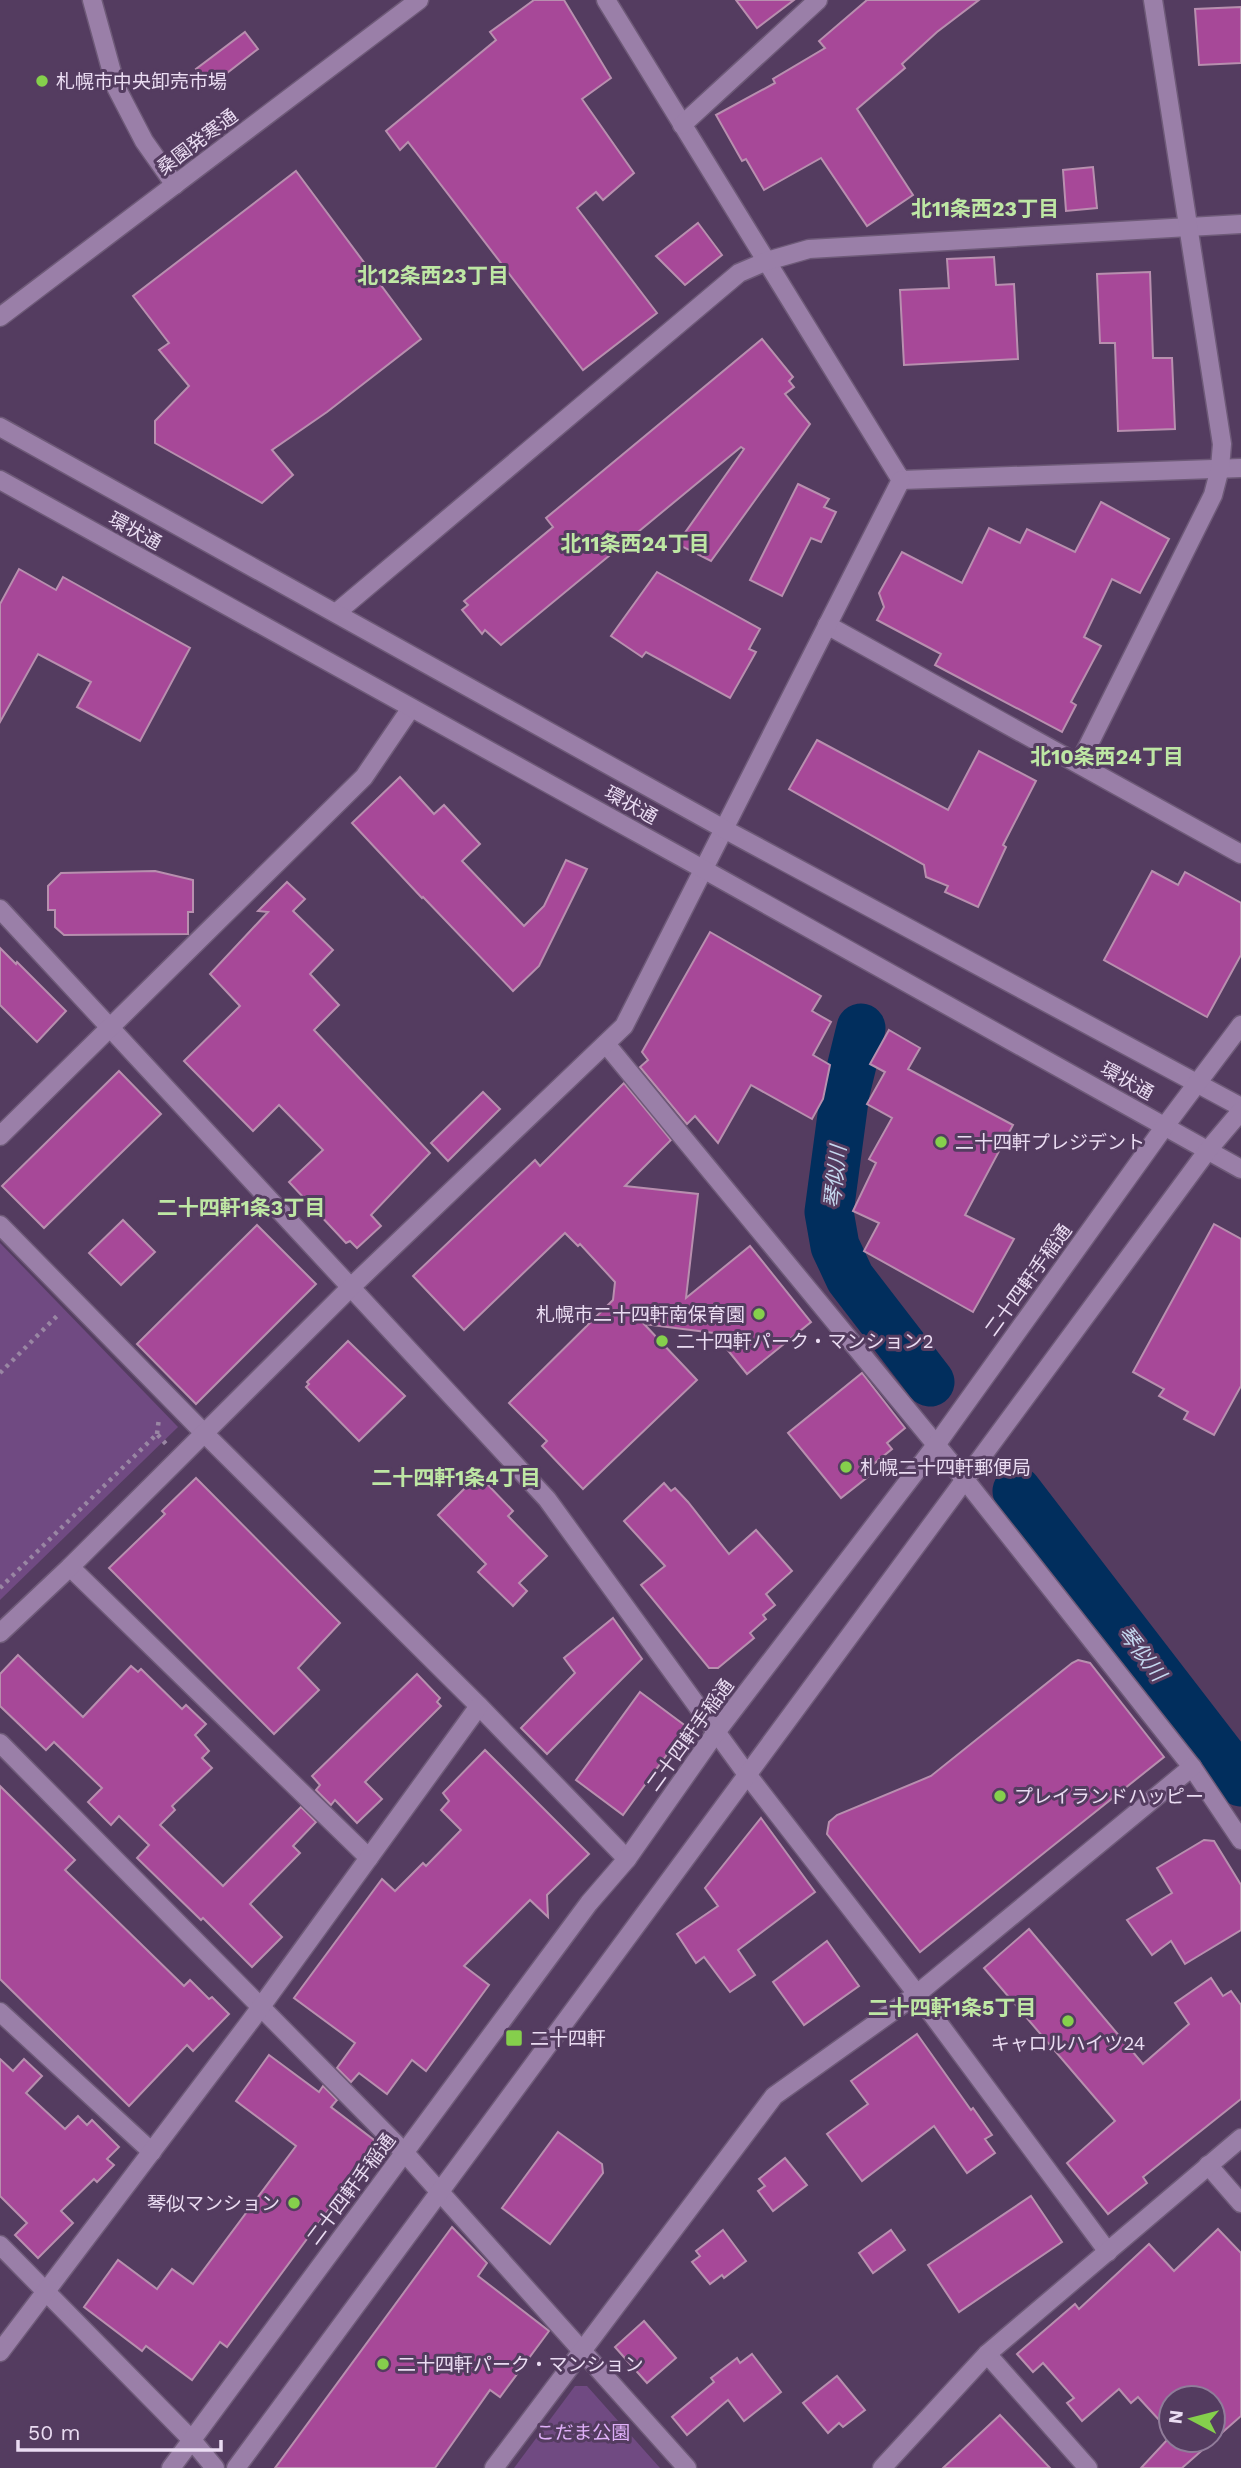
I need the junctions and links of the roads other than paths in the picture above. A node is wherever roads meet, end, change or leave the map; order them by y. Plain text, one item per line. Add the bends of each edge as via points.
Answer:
1 (92, 0) edge
2 (419, 0) edge
3 (606, 0) edge
4 (818, 0) edge
5 (1153, 0) edge
6 (682, 125) junction
7 (175, 185) junction
8 (1241, 224) edge
9 (1190, 226) junction
10 (767, 261) junction
11 (0, 317) edge
12 (0, 427) edge
13 (1220, 468) junction
14 (1241, 468) edge
15 (0, 480) edge
16 (901, 480) junction
17 (336, 613) junction
18 (827, 625) junction
19 (411, 708) junction
20 (1079, 764) junction
21 (724, 829) junction
22 (1241, 854) edge
23 (703, 869) junction
24 (0, 909) edge
25 (1241, 1025) edge
26 (110, 1028) junction
27 (606, 1045) junction
28 (1198, 1083) junction
29 (1241, 1109) edge
30 (1165, 1126) junction
31 (0, 1136) edge
32 (1208, 1150) junction
33 (1241, 1169) edge
34 (0, 1225) edge
35 (350, 1288) junction
36 (204, 1433) junction
37 (936, 1445) junction
38 (966, 1481) junction
39 (70, 1567) junction
40 (0, 1633) edge
41 (479, 1706) junction
42 (717, 1731) junction
43 (0, 1743) edge
44 (1192, 1767) junction
45 (746, 1773) junction
46 (1241, 1840) edge
47 (369, 1858) junction
48 (627, 1859) junction
49 (917, 1994) junction
50 (262, 2006) junction
51 (0, 2012) edge
52 (1241, 2138) edge
53 (152, 2152) junction
54 (404, 2152) junction
55 (1208, 2165) junction
56 (440, 2191) junction
57 (1241, 2203) edge
58 (0, 2245) edge
59 (1108, 2252) junction
60 (47, 2291) junction
61 (582, 2349) junction
62 (0, 2352) edge
63 (987, 2354) junction
64 (191, 2439) junction
65 (171, 2468) edge
66 (215, 2468) edge
67 (236, 2468) edge
68 (494, 2468) edge
69 (687, 2468) edge
70 (882, 2468) edge
71 (1088, 2468) edge

1 - 7 street via 116,87 144,141
2 - 7 street, 桑園発寒通
3 - 6 street
4 - 6 street
5 - 9 street
6 - 10 street
7 - 11 street, 桑園発寒通
8 - 9 street
9 - 10 street via 809,249
9 - 13 street via 1222,444
10 - 16 street
10 - 17 street via 739,273
12 - 17 street, 環状通
13 - 14 street
13 - 16 street
13 - 20 street via 1213,495
15 - 19 street, 環状通
16 - 18 street
17 - 21 street, 環状通
18 - 20 street
18 - 21 street
19 - 23 street, 環状通
19 - 26 street via 364,778
20 - 22 street
21 - 23 street
21 - 28 street, 環状通
23 - 27 street via 624,1026
23 - 30 street, 環状通
24 - 26 street
25 - 28 street, 二十四軒手稲通
26 - 31 street
26 - 35 street
27 - 35 street
27 - 37 street
28 - 29 street, 環状通
28 - 30 street, 二十四軒手稲通
29 - 32 street
30 - 32 street, 環状通
30 - 37 street, 二十四軒手稲通
32 - 33 street, 環状通
32 - 38 street
34 - 36 street
35 - 36 street
35 - 42 street via 547,1499
36 - 39 street
36 - 41 street
37 - 38 street
37 - 42 street, 二十四軒手稲通
38 - 44 street
38 - 45 street
39 - 40 street
39 - 47 street
41 - 47 street
41 - 48 street
42 - 45 street
42 - 48 street, 二十四軒手稲通
43 - 50 street
44 - 46 street
44 - 49 street
45 - 49 street
45 - 56 street
47 - 50 street
48 - 54 street, 二十四軒手稲通 via 589,1903
49 - 59 street
49 - 61 street via 774,2096
50 - 53 street
50 - 54 street
51 - 53 street
52 - 55 street
53 - 60 street
54 - 56 street
54 - 64 street, 二十四軒手稲通
55 - 57 street
55 - 59 street
56 - 61 street
56 - 67 street
58 - 60 street
59 - 63 street
60 - 62 street
60 - 64 street
61 - 68 street
61 - 69 street
63 - 70 street
63 - 71 street
64 - 65 street, 二十四軒手稲通
64 - 66 street

